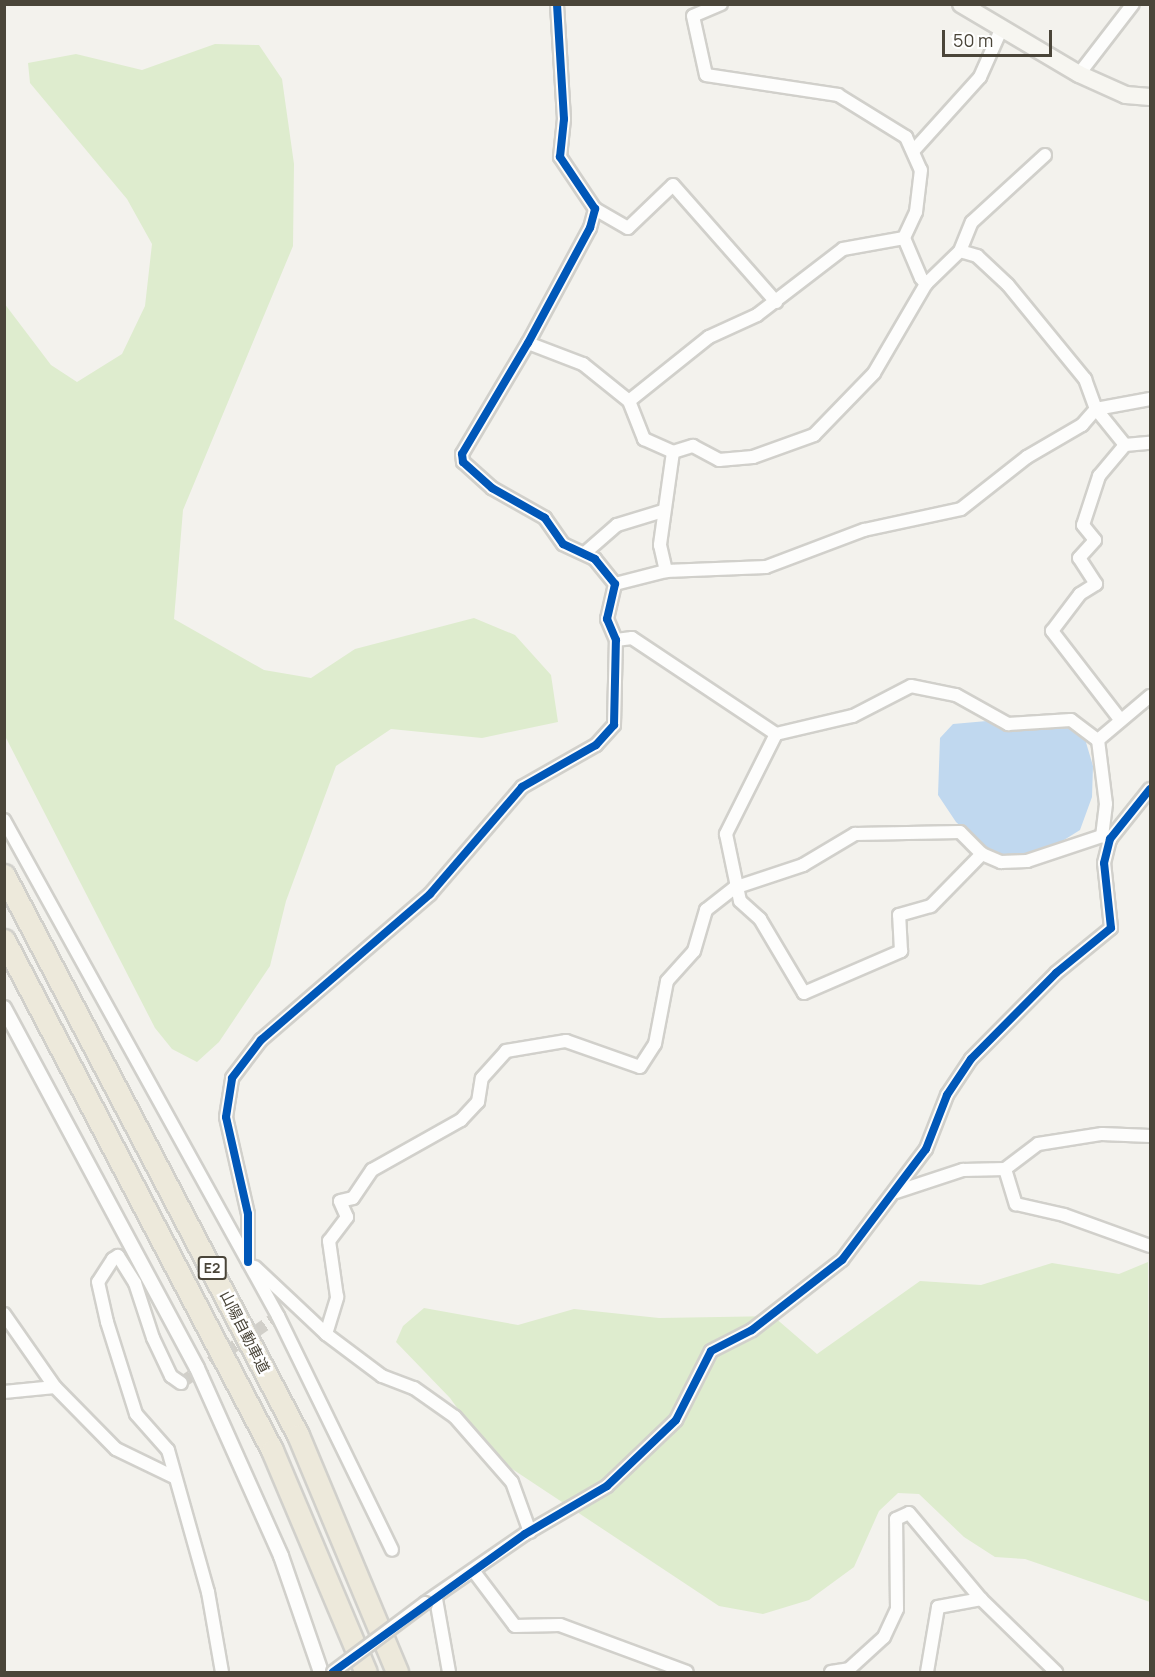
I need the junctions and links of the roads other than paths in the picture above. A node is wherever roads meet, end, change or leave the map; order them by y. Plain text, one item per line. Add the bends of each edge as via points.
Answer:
1 (558, 4) edge
2 (721, 4) edge
3 (961, 4) edge
4 (1133, 4) edge
5 (1000, 32) junction
6 (1079, 74) junction
7 (1150, 97) edge
8 (915, 149) junction
9 (1045, 154) dead end
10 (595, 208) junction
11 (904, 238) junction
12 (960, 251) junction
13 (926, 284) junction
14 (776, 302) junction
15 (528, 343) junction
16 (1150, 399) edge
17 (629, 401) junction
18 (1096, 409) junction
19 (1150, 443) edge
20 (1125, 445) junction
21 (672, 452) junction
22 (663, 511) junction
23 (586, 552) junction
24 (666, 571) junction
25 (615, 584) junction
26 (616, 640) junction
27 (1150, 696) edge
28 (1119, 718) junction
29 (776, 734) junction
30 (1098, 740) junction
31 (1150, 789) edge
32 (4, 820) edge
33 (1106, 838) junction
34 (982, 854) junction
35 (4, 875) edge
36 (734, 888) junction
37 (4, 940) edge
38 (4, 1008) edge
39 (1150, 1136) edge
40 (1005, 1169) junction
41 (896, 1192) junction
42 (1150, 1246) edge
43 (248, 1262) junction
44 (4, 1314) edge
45 (326, 1334) junction
46 (181, 1383) dead end
47 (55, 1387) junction
48 (4, 1392) edge
49 (174, 1476) junction
50 (530, 1532) junction
51 (392, 1550) dead end
52 (475, 1573) junction
53 (981, 1599) junction
54 (430, 1601) junction
55 (222, 1672) edge
56 (321, 1672) edge
57 (333, 1672) edge
58 (366, 1672) edge
59 (397, 1672) edge
60 (449, 1672) edge
61 (687, 1672) edge
62 (831, 1672) edge
63 (927, 1672) edge
64 (1056, 1672) edge

1 - 10 street via 564,119 560,157
2 - 8 street via 693,16 706,75 838,95 906,137
3 - 5 main road
4 - 6 street
5 - 6 main road
5 - 8 street via 980,77
6 - 7 main road via 1126,95
8 - 11 street via 920,192
9 - 12 street via 972,222
10 - 14 street via 628,228 673,185
10 - 15 street via 590,228
11 - 13 street
11 - 14 street via 843,249
12 - 13 street
12 - 18 street via 977,256 1008,285 1085,379
13 - 21 street via 874,373 814,435 753,457 719,460 693,446
14 - 17 street via 709,337
15 - 17 street via 583,364
15 - 23 street via 462,454 463,462 492,488 545,518 562,544
16 - 18 street
17 - 21 street via 644,439
18 - 20 street
18 - 24 street via 1082,425 1027,457 961,509 864,530 766,567
19 - 20 street
20 - 28 street via 1099,476 1084,519 1095,540 1079,558 1096,584 1080,594 1052,631
21 - 22 street
22 - 23 street via 617,525
22 - 24 street via 660,545
23 - 25 street
24 - 25 street
25 - 26 street via 607,619
26 - 29 street via 632,638
26 - 43 street via 614,725 596,745 522,787 430,894 261,1040 232,1078 226,1117 248,1214
27 - 28 street
28 - 30 street
29 - 30 street via 853,716 911,686 956,695 1008,724 1071,720
29 - 36 street via 726,834
30 - 33 street
31 - 33 street
32 - 43 street
33 - 34 street via 1027,861 1001,862
33 - 41 street via 1104,863 1111,928 1056,973 971,1059 947,1095 927,1149
34 - 36 street via 960,832 855,834 803,865
34 - 36 street via 931,906 899,915 901,951 804,993 776,942
35 - 59 highway, 山陽自動車道 / E2 via 298,1435
36 - 45 street via 706,910 694,951 667,981 655,1044 640,1067 566,1041 506,1051 482,1078 478,1101 461,1120 372,1170 353,1198 340,1201 347,1217 329,1241 337,1297
37 - 58 highway, 山陽自動車道 / E2 via 272,1450
38 - 56 street via 197,1368 281,1556
39 - 40 street via 1102,1134 1038,1144
40 - 41 street via 963,1170
40 - 42 street via 1016,1204 1064,1215
41 - 50 street via 816,1284 752,1330 711,1351 676,1420 608,1486
43 - 45 street
43 - 51 street
44 - 47 street
45 - 50 street via 382,1376 414,1388 455,1417 512,1482
46 - 49 street via 171,1376 153,1338 135,1283 118,1256 113,1258 98,1282 107,1322 129,1398 168,1450
47 - 48 street
47 - 49 street via 116,1449
49 - 55 street via 208,1592
50 - 52 street
52 - 54 street
52 - 61 street via 515,1626 560,1625
53 - 62 street via 909,1513 896,1519 897,1609 884,1637 849,1669
53 - 63 street via 938,1607
53 - 64 street
54 - 57 street, bridge
54 - 60 street

